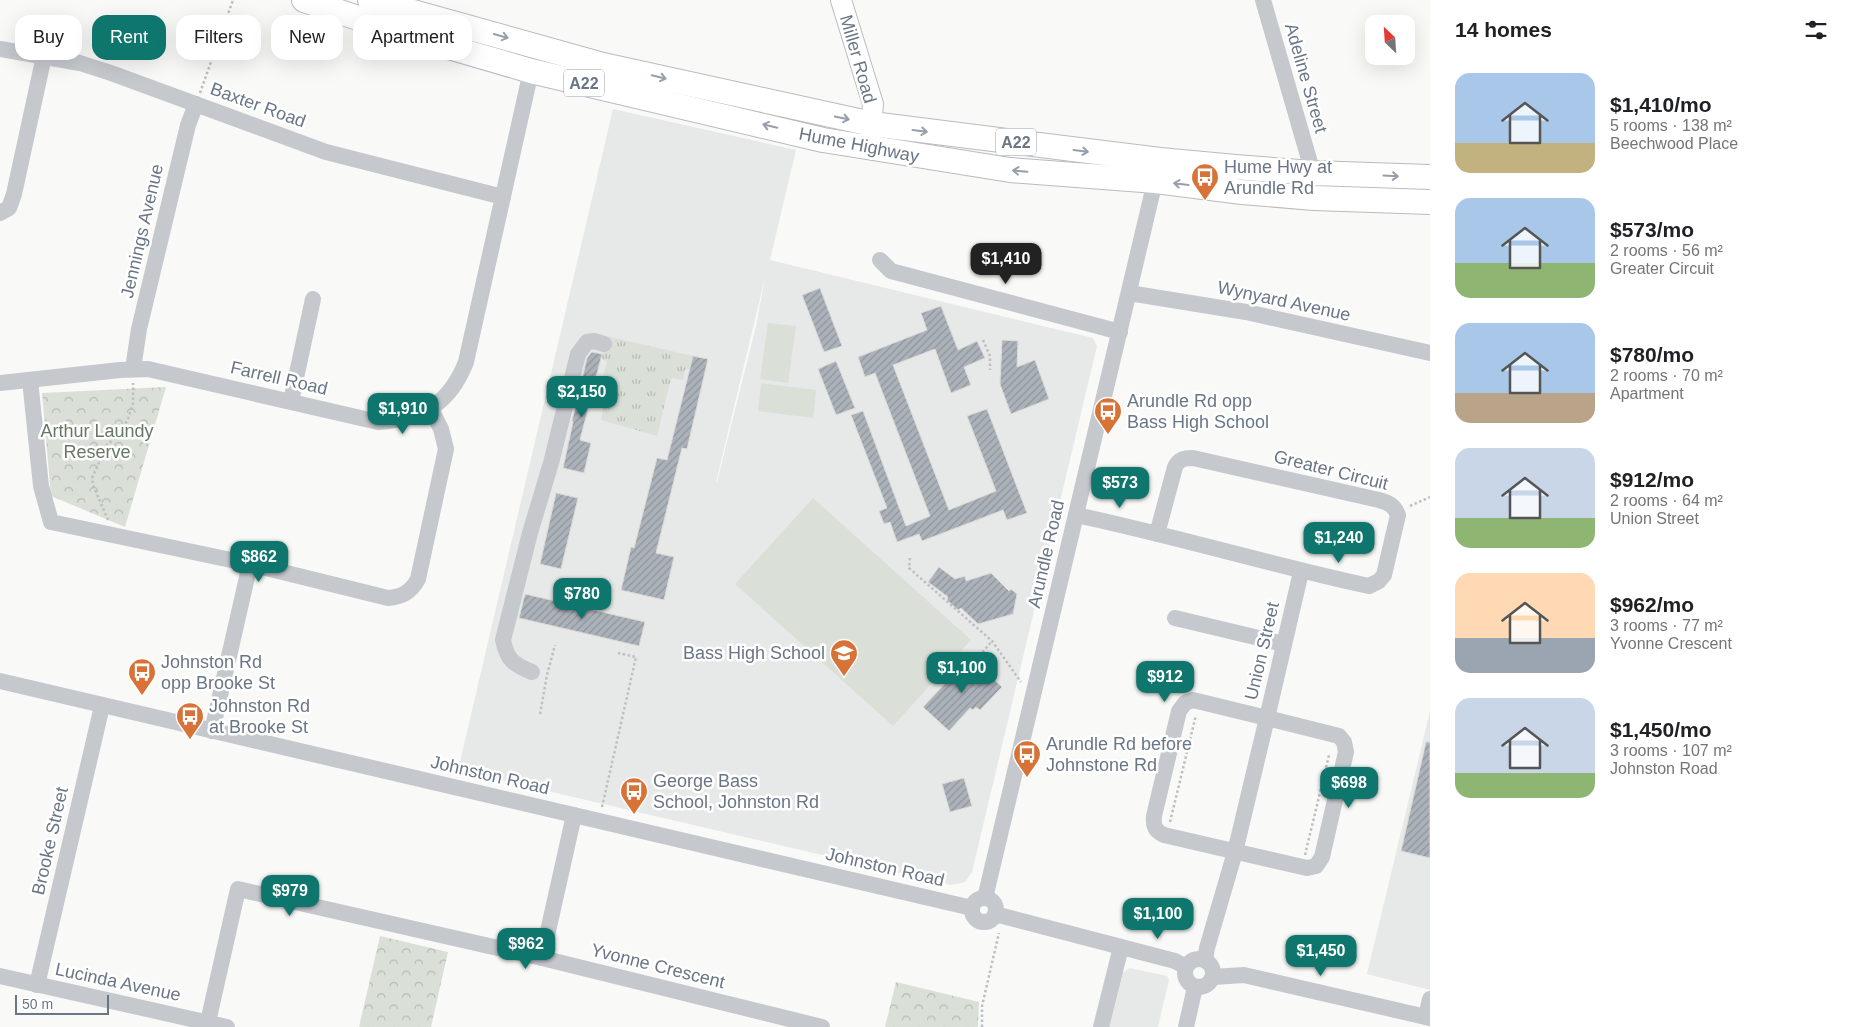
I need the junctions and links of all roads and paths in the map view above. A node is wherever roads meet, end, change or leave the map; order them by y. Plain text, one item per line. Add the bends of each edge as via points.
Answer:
1 (233, 0) edge
2 (304, 0) edge
3 (370, 0) edge
4 (841, 0) edge
5 (1262, 0) edge
6 (0, 49) edge
7 (15, 51) edge
8 (43, 60) edge
9 (65, 60) edge
10 (530, 70) junction
11 (196, 104) junction
12 (872, 124) junction
13 (868, 148) junction
14 (1158, 171) junction
15 (1313, 173) junction
16 (1430, 178) edge
17 (503, 197) junction
18 (1314, 198) junction
19 (1430, 202) edge
20 (0, 213) edge
21 (880, 260) dead end
22 (1129, 293) junction
23 (313, 299) dead end
24 (1120, 332) junction
25 (983, 340) dead end
26 (604, 344) dead end
27 (1430, 353) edge
28 (133, 369) junction
29 (990, 370) dead end
30 (30, 380) junction
31 (0, 383) edge
32 (291, 401) junction
33 (430, 407) junction
34 (1430, 497) edge
35 (1397, 511) junction
36 (1076, 515) junction
37 (1157, 534) junction
38 (114, 536) junction
39 (910, 558) dead end
40 (250, 564) junction
41 (1301, 572) junction
42 (1175, 618) dead end
43 (992, 641) junction
44 (1284, 644) junction
45 (555, 645) dead end
46 (618, 653) dead end
47 (976, 660) dead end
48 (532, 672) dead end
49 (0, 681) edge
50 (1032, 698) junction
51 (1199, 702) junction
52 (102, 706) junction
53 (540, 714) dead end
54 (1267, 718) junction
55 (212, 731) junction
56 (1334, 735) junction
57 (574, 815) junction
58 (598, 821) junction
59 (1167, 836) junction
60 (1235, 852) junction
61 (1302, 867) junction
62 (978, 903) junction
63 (999, 933) dead end
64 (1122, 947) junction
65 (542, 958) junction
66 (1205, 960) junction
67 (1186, 967) junction
68 (0, 976) edge
69 (1213, 977) junction
70 (37, 985) junction
71 (1195, 987) junction
72 (1430, 999) edge
73 (1428, 1017) edge
74 (208, 1022) junction
75 (227, 1027) edge
76 (822, 1027) edge
77 (982, 1027) edge
78 (1101, 1027) edge
79 (1186, 1027) edge

1 - 11 path
2 - 10 highway, Hume Highway / A22 via 418,38
3 -> 12 highway, Hume Highway / A22 via 602,65
4 - 12 main road, Miller Road via 873,104
5 - 15 street, Adeline Street
6 - 7 street, Baxter Road
8 - 20 street via 14,194 9,208
9 - 11 street, Baxter Road
13 -> 10 highway, Hume Highway / A22
10 - 17 street, Farrell Road
11 - 17 street, Baxter Road via 326,152
11 - 28 street, Jennings Avenue via 188,125
12 - 13 main road, Miller Road
12 -> 14 highway, Hume Highway / A22
14 -> 13 highway, Hume Highway / A22 via 1010,170
14 - 15 highway, Hume Highway / A22
18 -> 14 highway, Hume Highway / A22 via 1242,192
14 - 22 street, Arundle Road
15 -> 16 highway, Hume Highway / A22
15 - 18 street, Adeline Street
17 - 33 street, Farrell Road via 466,362 454,385
18 - 19 highway, Hume Highway / A22
21 - 24 street via 892,271
22 - 24 street, Arundle Road
22 - 27 street, Wynyard Avenue via 1246,312
23 - 32 street
24 - 36 street, Arundle Road
25 - 29 path via 990,356
26 - 48 street via 586,342 578,354 503,640 509,659
28 - 30 street, Farrell Road
28 - 32 street, Farrell Road via 162,372
28 - 38 path via 133,404 128,419 106,445 92,478
30 - 31 street, Farrell Road
30 - 38 street via 41,486 51,522
32 - 33 street, Farrell Road via 378,422 410,418
33 - 40 street via 444,436 445,457 418,579 411,589 400,596 388,598
34 - 35 path
35 - 37 street, Greater Circuit via 1389,503 1379,500 1185,458 1175,467
35 - 41 street, Greater Circuit via 1384,575 1379,581 1369,586
36 - 37 street, Greater Circuit
36 - 50 street, Arundle Road
37 - 41 street, Greater Circuit
38 - 40 street
39 - 43 path via 909,568
40 - 55 street
41 - 44 street, Union Street
42 - 44 street
43 - 47 path
43 - 50 path
44 - 54 street, Union Street
45 - 53 path
46 - 58 path via 636,657
49 - 52 street, Johnston Road
50 - 62 street, Arundle Road
51 - 54 street, Union Street
51 - 59 path
51 - 59 street via 1185,702 1179,711 1156,806 1154,824 1157,832
52 - 55 street, Johnston Road
52 - 70 street, Brooke Street
54 - 56 street
54 - 60 street
55 - 57 street, Johnston Road
56 - 61 path
56 - 61 street via 1344,742 1346,752 1322,857 1316,866
57 - 58 street, Johnston Road
57 - 65 street
58 - 62 street, Johnston Road
59 - 60 street
60 - 61 street
60 - 66 street
62 - 64 street via 992,901 995,914
63 - 77 path via 982,1006
64 - 67 street
64 - 78 street
65 - 74 street, Yvonne Crescent via 238,889
65 - 76 street, Yvonne Crescent
66 - 67 street via 1193,961
66 - 69 street via 1212,968
67 - 71 street via 1185,976
68 - 70 street, Lucinda Avenue
69 - 71 street via 1207,985
69 - 73 street via 1244,975
70 - 74 street, Lucinda Avenue
71 - 79 street
72 - 73 street
74 - 75 street, Lucinda Avenue

